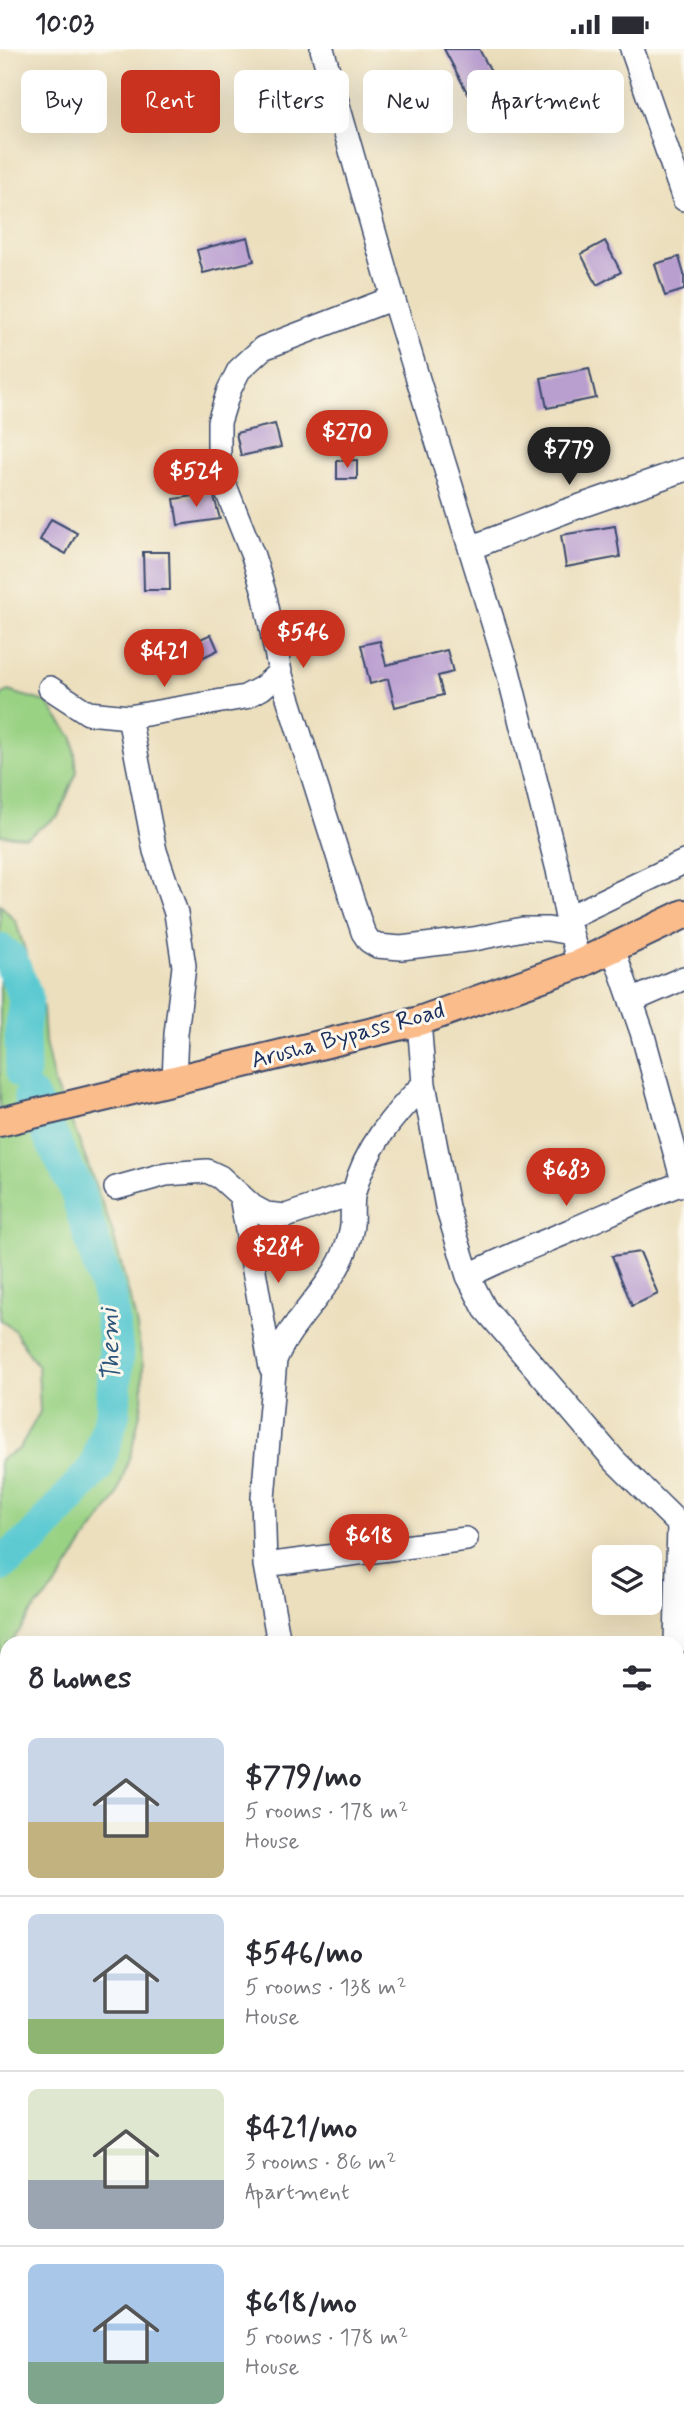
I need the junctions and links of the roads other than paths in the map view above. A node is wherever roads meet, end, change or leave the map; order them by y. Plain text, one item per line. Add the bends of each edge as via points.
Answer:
1 (322, 49) edge
2 (632, 49) edge
3 (684, 199) edge
4 (393, 298) junction
5 (684, 470) edge
6 (470, 548) junction
7 (280, 672) junction
8 (50, 688) dead end
9 (129, 717) junction
10 (684, 862) edge
11 (684, 915) edge
12 (568, 926) junction
13 (613, 949) junction
14 (579, 964) junction
15 (684, 978) edge
16 (631, 1001) junction
17 (419, 1021) junction
18 (174, 1080) junction
19 (424, 1084) junction
20 (0, 1122) edge
21 (683, 1184) edge
22 (116, 1188) dead end
23 (354, 1193) junction
24 (241, 1196) junction
25 (468, 1276) junction
26 (273, 1382) junction
27 (682, 1527) edge
28 (466, 1539) dead end
29 (265, 1565) junction
30 (278, 1636) edge
31 (676, 1636) edge

1 - 4 street
2 - 3 street
4 - 6 street
4 - 7 street via 263,348 239,370 219,422 223,481 260,580
5 - 6 street
6 - 12 street via 508,671
7 - 9 street via 245,697
7 - 12 street via 369,941 401,948
8 - 9 street via 88,713
9 - 18 street via 155,851 176,913 184,965
10 - 12 street
11 - 13 main road, Arusha Bypass Road
12 - 14 street
13 - 14 main road, Arusha Bypass Road
13 - 16 street
14 - 17 main road, Arusha Bypass Road
15 - 16 street
16 - 21 street
17 - 18 main road, Arusha Bypass Road
17 - 19 street
18 - 20 main road, Arusha Bypass Road
19 - 23 street via 395,1113 371,1150
19 - 25 street via 447,1207
21 - 25 street via 510,1254
22 - 24 street via 166,1174 208,1171
23 - 24 street via 286,1216 266,1214
23 - 26 street via 352,1228 342,1257 282,1342
24 - 26 street
25 - 27 street via 485,1309 527,1359 615,1461
26 - 29 street via 263,1498
27 - 31 street
28 - 29 street
29 - 30 street

